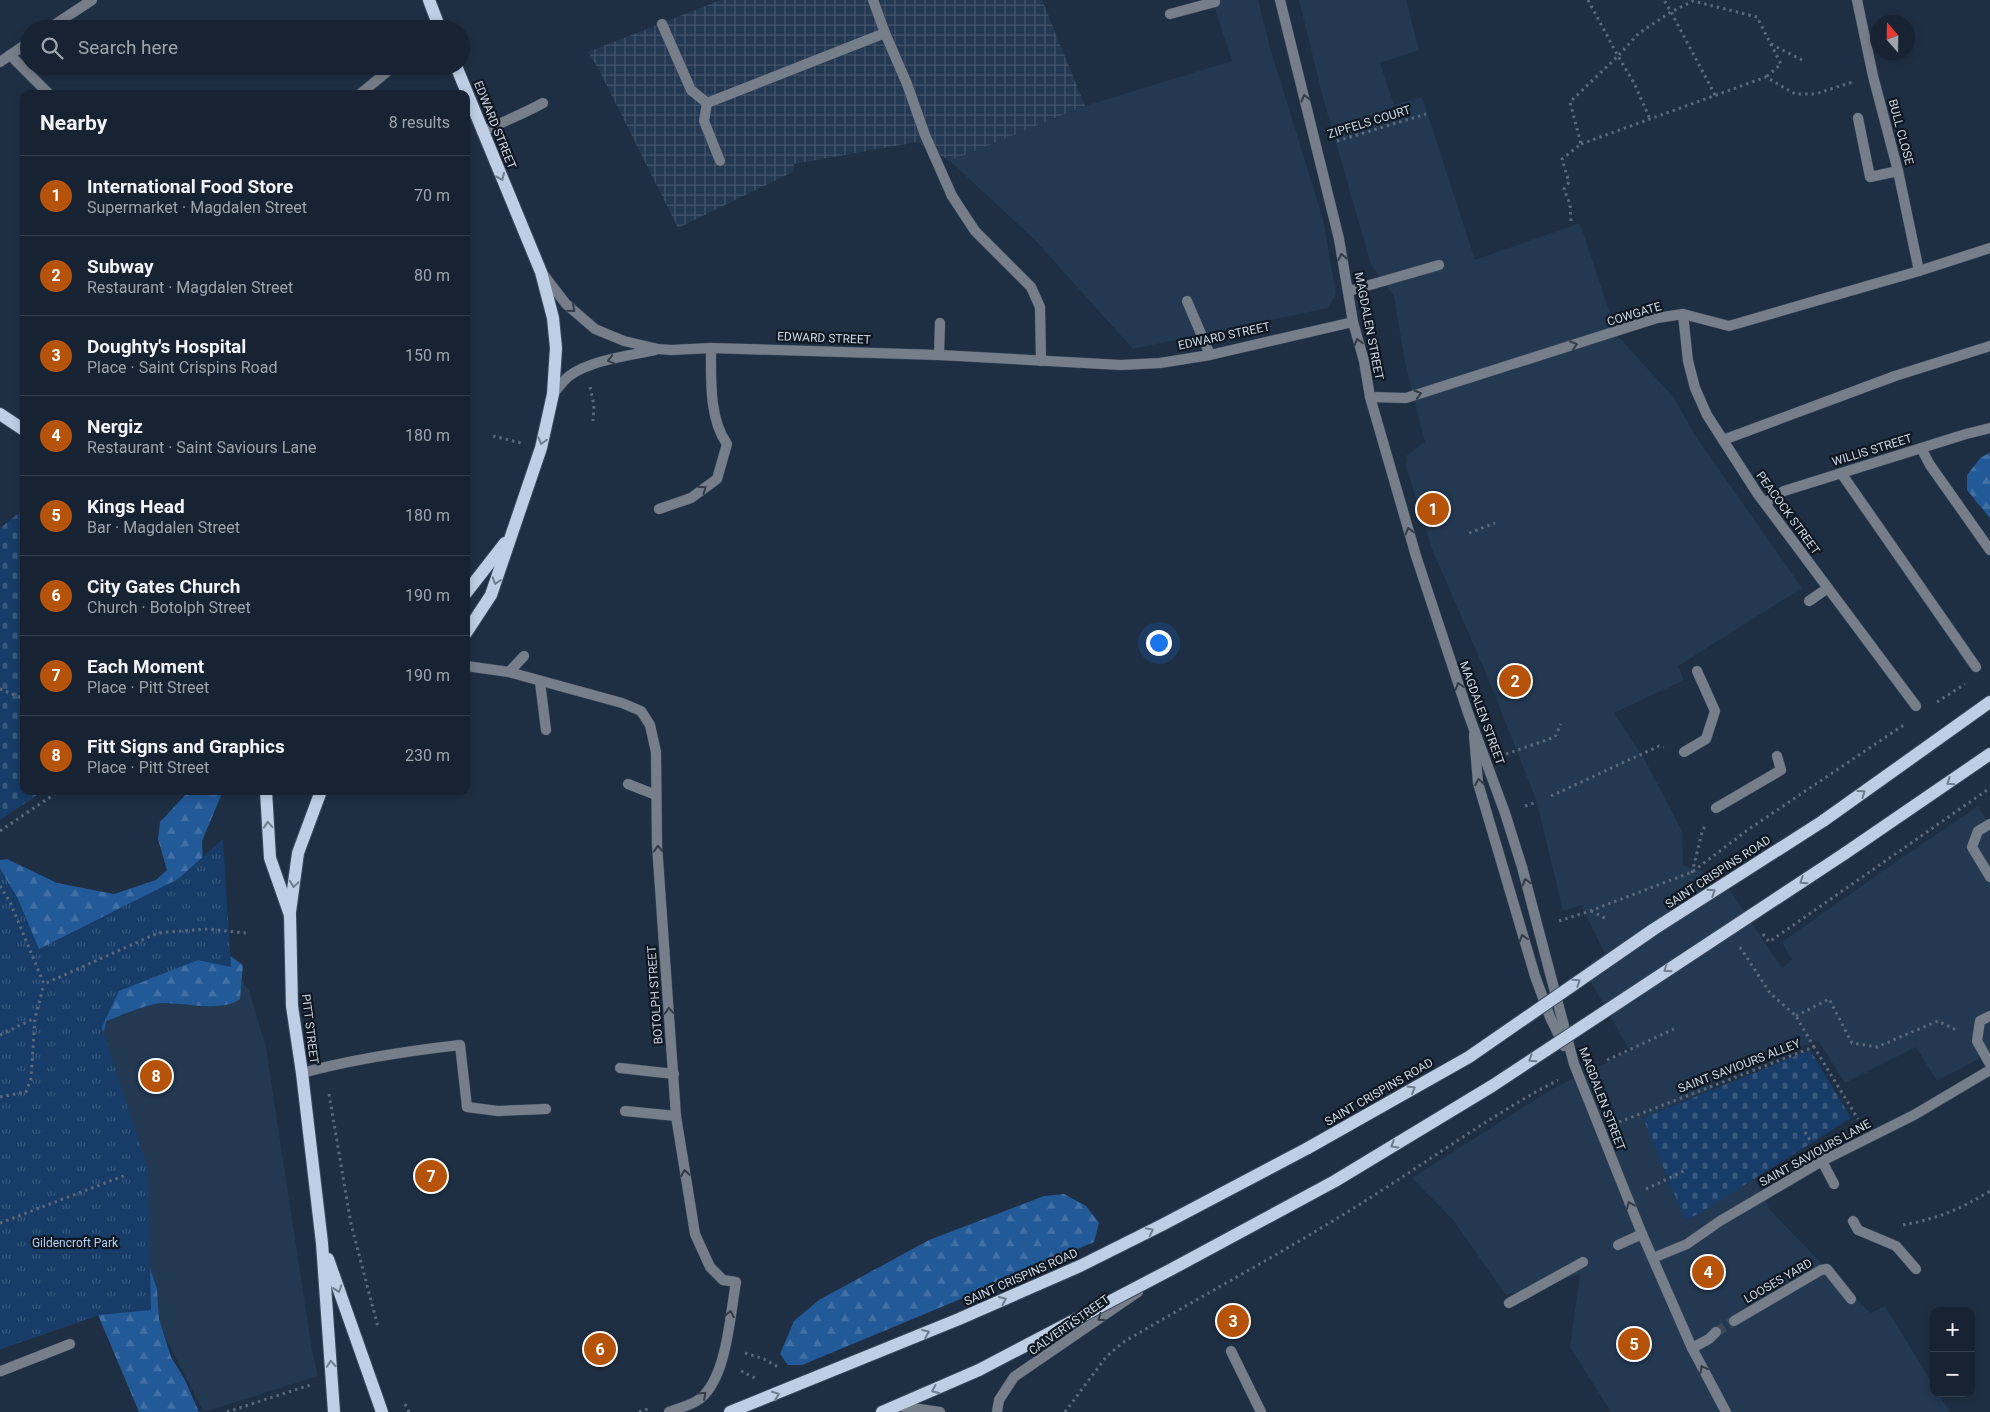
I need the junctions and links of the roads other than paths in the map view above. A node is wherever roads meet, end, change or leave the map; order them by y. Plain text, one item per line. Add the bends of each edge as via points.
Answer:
1 (92, 0) edge
2 (429, 0) edge
3 (873, 0) edge
4 (1280, 0) edge
5 (1857, 0) edge
6 (1215, 2) dead end
7 (1170, 14) dead end
8 (62, 20) edge
9 (437, 20) edge
10 (662, 24) dead end
11 (885, 33) junction
12 (20, 49) edge
13 (10, 56) junction
14 (0, 62) edge
15 (20, 66) edge
16 (30, 75) edge
17 (383, 75) edge
18 (460, 75) edge
19 (45, 90) edge
20 (365, 90) edge
21 (465, 90) edge
22 (470, 102) edge
23 (543, 103) dead end
24 (707, 103) junction
25 (1858, 118) dead end
26 (482, 132) junction
27 (720, 161) dead end
28 (1898, 170) junction
29 (1990, 248) edge
30 (1438, 265) dead end
31 (1919, 271) junction
32 (541, 272) junction
33 (1349, 291) junction
34 (1187, 301) dead end
35 (1683, 314) junction
36 (1353, 322) junction
37 (940, 324) dead end
38 (1990, 346) edge
39 (711, 348) junction
40 (658, 350) junction
41 (938, 354) junction
42 (1210, 355) junction
43 (1041, 361) junction
44 (553, 394) junction
45 (1370, 397) junction
46 (0, 414) edge
47 (20, 427) edge
48 (1990, 428) edge
49 (1723, 440) junction
50 (1921, 448) junction
51 (1841, 473) junction
52 (1765, 503) junction
53 (659, 509) dead end
54 (511, 535) junction
55 (1990, 550) edge
56 (470, 588) edge
57 (1828, 588) junction
58 (1809, 601) dead end
59 (470, 627) edge
60 (524, 656) dead end
61 (470, 667) edge
62 (1976, 667) dead end
63 (1698, 671) dead end
64 (509, 672) junction
65 (540, 682) junction
66 (1990, 702) edge
67 (1916, 706) dead end
68 (546, 730) dead end
69 (1474, 732) junction
70 (1684, 752) road end
71 (1990, 754) edge
72 (1776, 756) dead end
73 (628, 784) dead end
74 (266, 795) edge
75 (320, 795) edge
76 (656, 795) junction
77 (1716, 808) dead end
78 (1990, 824) edge
79 (1990, 878) edge
80 (290, 915) junction
81 (1990, 1016) edge
82 (1990, 1064) edge
83 (620, 1068) dead end
84 (1575, 1068) junction
85 (1990, 1070) edge
86 (302, 1073) junction
87 (674, 1074) junction
88 (546, 1109) dead end
89 (625, 1111) dead end
90 (676, 1116) junction
91 (1822, 1161) junction
92 (1834, 1184) dead end
93 (1853, 1222) dead end
94 (1642, 1234) junction
95 (322, 1243) junction
96 (1618, 1245) dead end
97 (1653, 1258) junction
98 (1583, 1262) dead end
99 (1916, 1269) dead end
100 (1170, 1270) junction
101 (1851, 1299) dead end
102 (1509, 1303) dead end
103 (1734, 1321) tunnel mouth
104 (1716, 1332) tunnel mouth
105 (70, 1344) dead end
106 (1692, 1348) junction
107 (1231, 1351) dead end
108 (1, 1371) edge
109 (898, 1406) junction
110 (334, 1412) edge
111 (382, 1412) edge
112 (669, 1412) edge
113 (730, 1412) edge
114 (882, 1412) edge
115 (940, 1412) edge
116 (997, 1412) edge
117 (1261, 1412) edge
118 (1726, 1412) edge

1 - 8 street
2 - 9 main road
3 - 11 street
33 -> 4 street, MAGDALEN STREET
5 - 28 street, BULL CLOSE
6 - 7 street
10 - 24 street via 692,90
11 - 24 street
11 - 43 street via 952,196 976,231 1031,287 1040,307
12 - 13 street
13 - 14 street
13 - 15 street
16 - 19 street
17 - 20 street
18 - 21 main road, EDWARD STREET
22 - 26 main road, EDWARD STREET
23 - 26 street
24 - 27 street via 704,121
25 - 28 street via 1870,177
26 -> 32 main road, EDWARD STREET
28 - 31 street, BULL CLOSE
29 - 31 street, COWGATE
30 - 33 street
31 - 35 street, COWGATE via 1729,326
32 -> 40 street, EDWARD STREET via 566,304 595,329 624,342
32 - 44 main road via 553,318 556,348
33 - 36 street, MAGDALEN STREET
34 - 42 street
45 -> 35 street, COWGATE via 1406,398 1640,323
35 - 49 street, PEACOCK STREET via 1688,361 1695,388
36 - 42 street, EDWARD STREET
45 -> 36 street, MAGDALEN STREET
37 - 41 street
38 - 49 street via 1895,376
39 - 40 street, EDWARD STREET
39 - 41 street, EDWARD STREET
53 -> 39 street via 691,498 717,479 727,444 719,433 714,409
40 -> 44 street via 583,369 568,377
41 - 43 street, EDWARD STREET
42 - 43 street, EDWARD STREET via 1121,365
44 -> 54 main road via 541,448
69 -> 45 street, MAGDALEN STREET via 1416,556
46 - 47 main road
48 - 50 street, WILLIS STREET
49 - 52 street, PEACOCK STREET
50 - 51 street, WILLIS STREET
50 - 55 street
51 - 52 street, WILLIS STREET via 1784,491
51 - 62 street
52 - 57 street, PEACOCK STREET
54 - 56 main road
54 -> 59 main road via 491,595
57 - 58 street
57 - 67 street, PEACOCK STREET
60 - 64 street
61 - 64 street, BOTOLPH STREET
63 - 70 street via 1715,711 1706,739
64 - 65 street, BOTOLPH STREET
65 - 68 street
65 - 76 street, BOTOLPH STREET via 641,711 650,725 656,752
113 -> 66 main road, SAINT CRISPINS ROAD, bridge via 958,1320 1080,1266 1308,1148 1469,1057 1654,929 1823,821
84 -> 69 street, MAGDALEN STREET via 1539,927 1505,813
84 -> 69 street via 1550,1017 1518,924 1478,783
71 -> 100 main road, bridge via 1492,1086 1335,1181
72 - 77 street via 1781,770
73 - 76 street
80 -> 74 main road, PITT STREET via 270,858
75 -> 80 main road via 298,853
87 -> 76 street, BOTOLPH STREET
78 - 79 street via 1978,831 1972,847
80 - 86 main road, PITT STREET via 292,1006
81 - 82 street via 1980,1021 1977,1041
83 - 87 street
94 -> 84 street, MAGDALEN STREET
85 - 91 street, SAINT SAVIOURS LANE via 1914,1115
86 - 88 street via 427,1048 460,1045 466,1107 498,1111
86 - 95 main road, PITT STREET
87 - 90 street, BOTOLPH STREET
89 - 90 street
112 -> 90 street, BOTOLPH STREET via 700,1399 712,1386 722,1362 736,1282 724,1280 710,1267 695,1234
91 - 92 street
91 - 97 street, SAINT SAVIOURS LANE via 1687,1244
93 - 99 street via 1858,1230 1896,1246
94 - 96 street
94 - 97 street, MAGDALEN STREET
110 -> 95 main road, PITT STREET
95 -> 111 main road, PITT STREET
97 - 106 street, MAGDALEN STREET
98 - 102 street
100 -> 109 main road, bridge via 979,1370
100 -> 116 street, CALVERT STREET, bridge via 1014,1377 999,1400
101 - 103 street, LOOSES YARD via 1827,1269 1821,1270
104 - 106 street
105 - 108 street
118 -> 106 street, MAGDALEN STREET
107 - 117 street
109 - 114 main road
109 - 115 street

